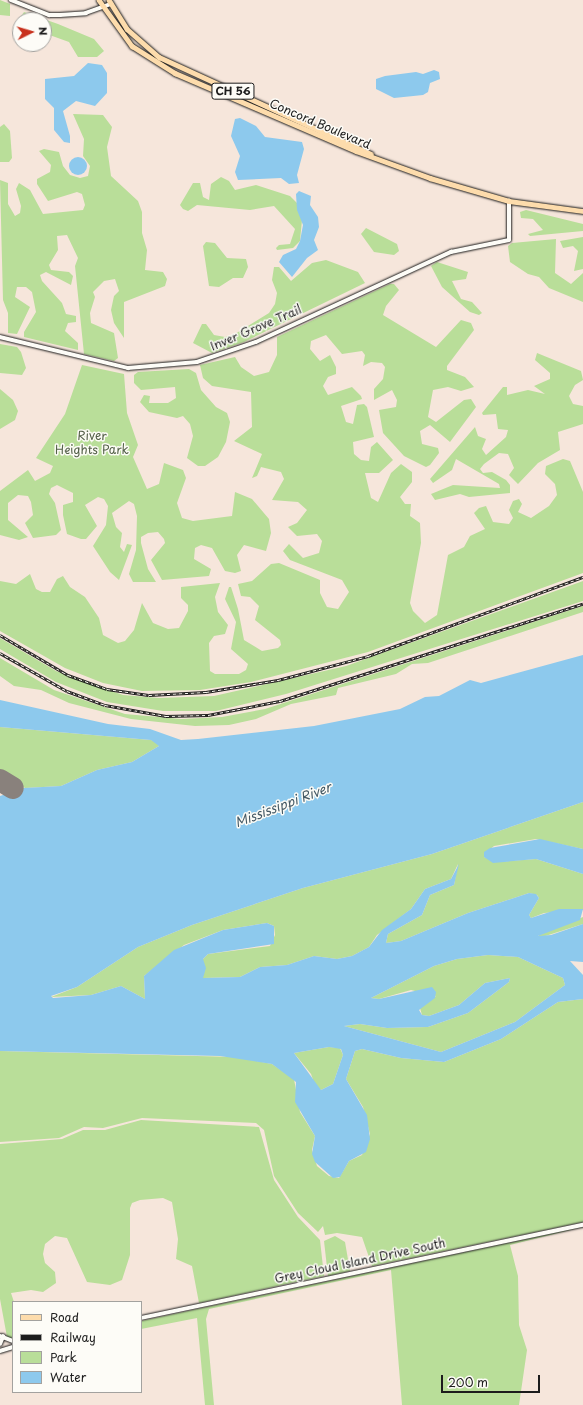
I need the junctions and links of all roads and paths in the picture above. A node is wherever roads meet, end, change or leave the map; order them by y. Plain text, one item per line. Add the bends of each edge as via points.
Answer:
1 (11, 0) edge
2 (99, 0) edge
3 (110, 2) edge
4 (103, 7) junction
5 (376, 157) junction
6 (509, 201) junction
7 (583, 211) edge
8 (0, 337) edge
9 (583, 1225) edge
10 (142, 1318) edge
11 (1, 1336) edge
12 (12, 1341) edge
13 (0, 1344) edge
14 (12, 1347) edge
15 (0, 1350) edge

1 - 4 street via 49,15 77,15
2 - 4 main road, Concord Boulevard / CH 56
3 - 4 street
3 - 5 main road, Concord Boulevard / CH 56 via 127,29 159,57
4 - 5 main road, Concord Boulevard / CH 56 via 132,46 159,66
5 - 6 main road, CH 56 via 443,183
6 - 7 main road, CH 56
6 - 8 street, Inver Grove Trail via 509,240 451,252 256,342 197,362 128,368
9 - 10 street, Grey Cloud Island Drive South
11 - 12 street
11 - 13 street
14 - 15 street

